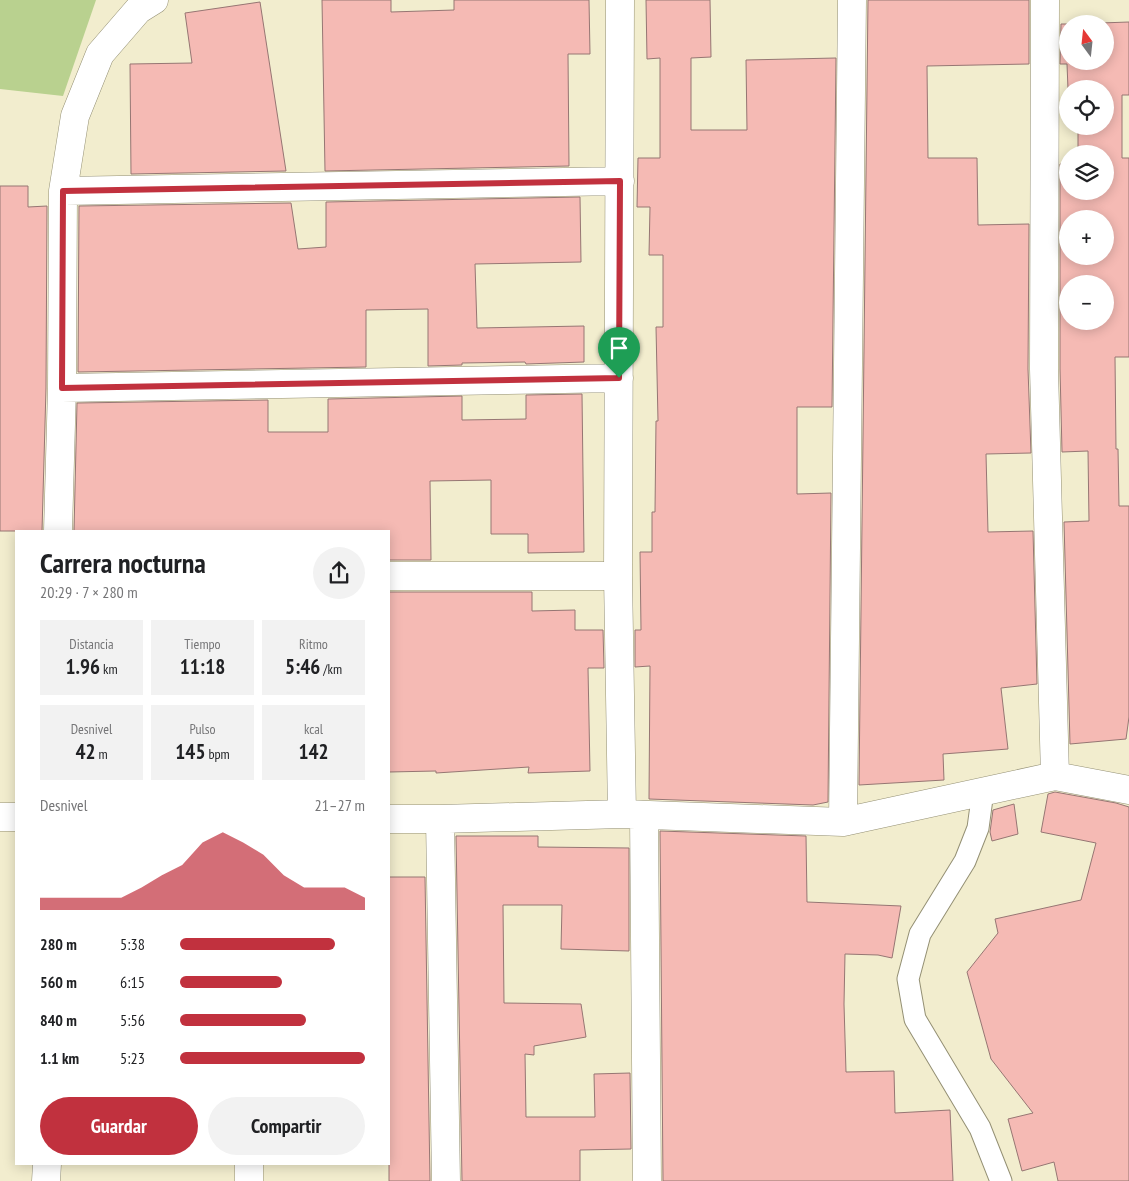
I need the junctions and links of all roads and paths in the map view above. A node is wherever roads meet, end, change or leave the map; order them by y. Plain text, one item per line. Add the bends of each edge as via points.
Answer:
1 (154, 0) edge
2 (620, 0) edge
3 (852, 0) edge
4 (1045, 0) edge
5 (620, 181) junction
6 (63, 191) junction
7 (619, 378) junction
8 (62, 388) junction
9 (58, 530) edge
10 (390, 576) edge
11 (618, 576) junction
12 (1055, 776) junction
13 (1129, 790) edge
14 (982, 791) junction
15 (633, 815) junction
16 (0, 816) edge
17 (15, 817) edge
18 (390, 819) edge
19 (440, 819) junction
20 (843, 822) junction
21 (46, 1165) edge
22 (249, 1165) edge
23 (46, 1181) edge
24 (249, 1181) edge
25 (446, 1181) edge
26 (647, 1181) edge
27 (1001, 1181) edge

1 - 6 street via 138,10 100,54 75,116
2 - 5 street
3 - 20 street
4 - 12 street via 1044,369
5 - 6 street
5 - 7 street
6 - 8 street
7 - 8 street
7 - 11 street
8 - 9 street
10 - 11 street
11 - 15 street
12 - 13 street
12 - 14 street
14 - 20 street
14 - 27 lane via 978,828 965,861 920,934 908,979 914,1019 980,1128
15 - 19 street
15 - 20 street
15 - 26 street
16 - 17 street
18 - 19 street
19 - 25 street
21 - 23 street
22 - 24 street

